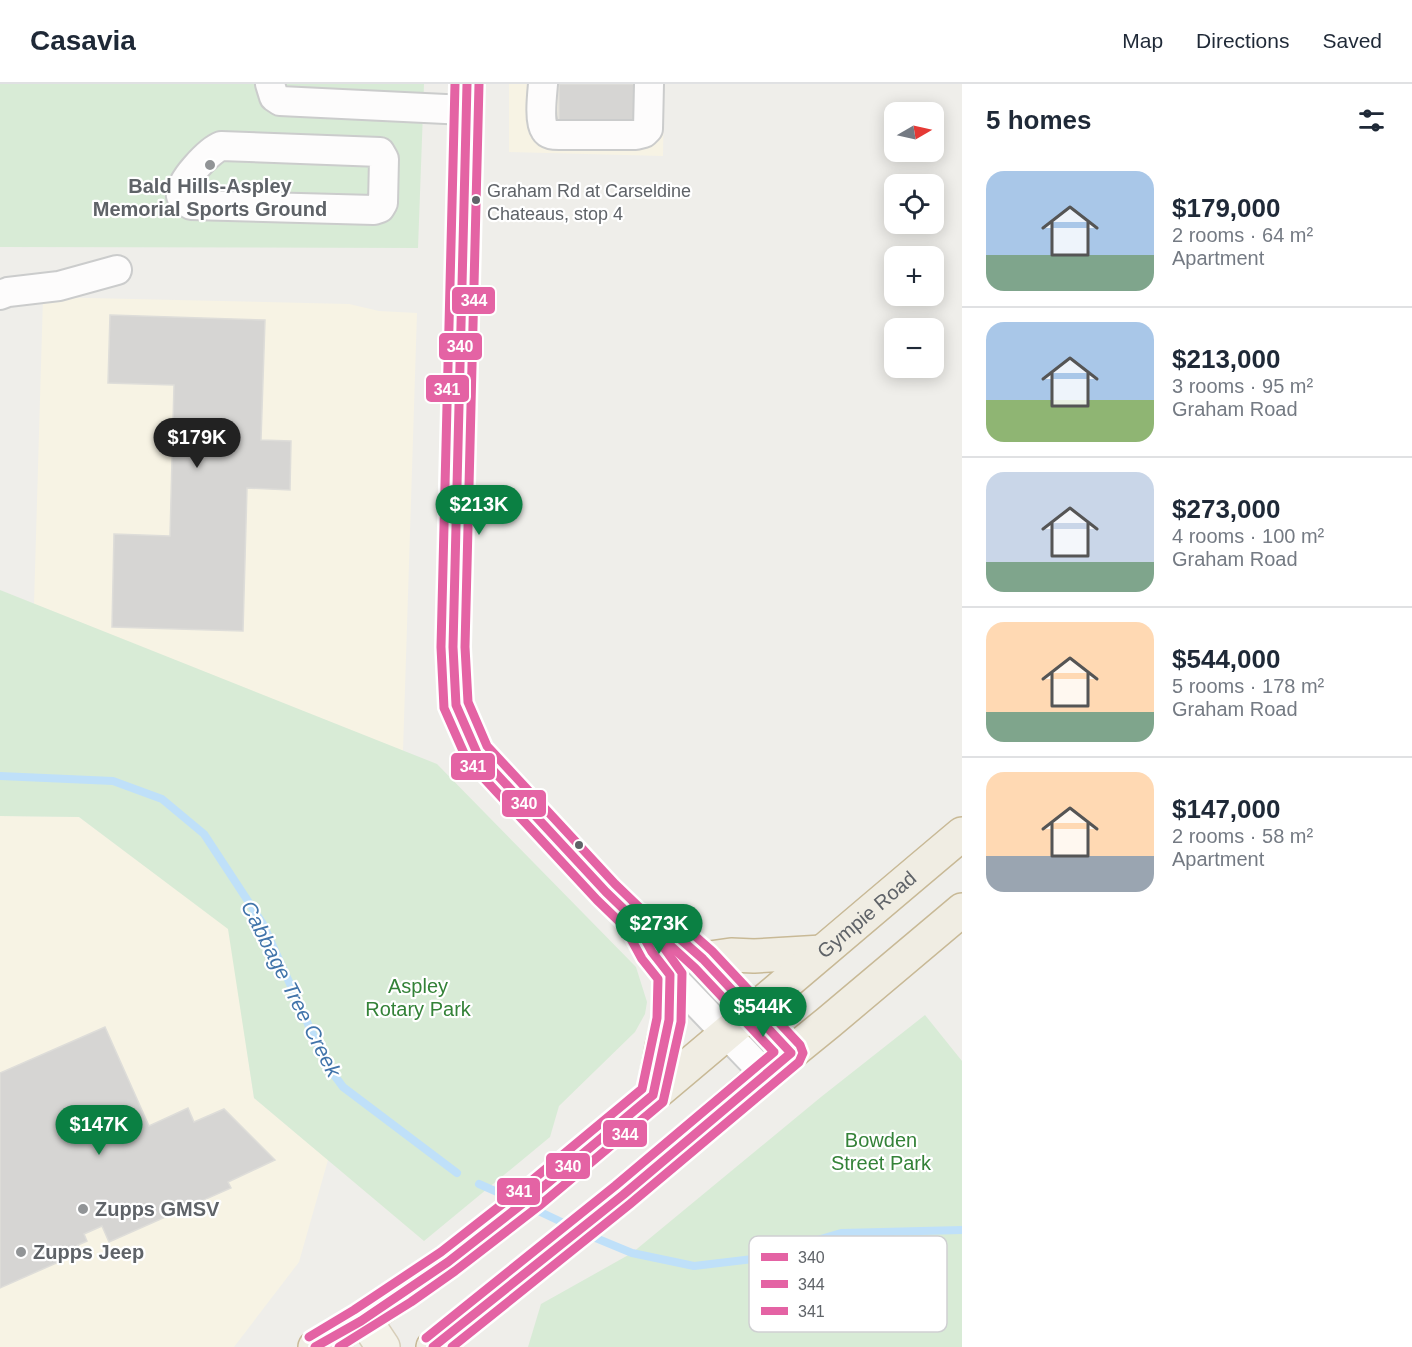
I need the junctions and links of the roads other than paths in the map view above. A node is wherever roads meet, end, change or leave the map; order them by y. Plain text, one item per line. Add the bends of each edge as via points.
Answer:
1 (270, 84) edge
2 (543, 84) edge
3 (649, 84) edge
4 (466, 97) edge
5 (304, 102) junction
6 (303, 148) junction
7 (117, 270) dead end
8 (0, 295) edge
9 (962, 834) edge
10 (962, 910) edge
11 (634, 919) junction
12 (822, 952) junction
13 (703, 959) junction
14 (670, 975) junction
15 (739, 1022) junction
16 (790, 1053) junction
17 (765, 1074) junction
18 (653, 1095) junction
19 (471, 1332) edge
20 (341, 1337) edge
21 (383, 1347) edge
22 (433, 1347) edge

1 - 5 street via 274,98
2 - 3 street via 542,121 551,135 636,135 648,129
4 - 5 street
4 - 11 street via 453,647 456,705 477,753
5 - 6 street
6 - 6 street via 380,152 384,159 380,207 374,210 191,205 181,199 184,182 216,148
7 - 8 street via 59,286
9 - 12 highway, Gympie Road
10 - 16 highway
11 - 13 street via 678,937
11 - 14 street
12 - 13 highway
12 - 15 highway, Gympie Road
13 - 15 street
14 - 15 street
14 - 18 highway via 669,1020
15 - 16 street
15 - 17 street
15 - 18 highway, Gympie Road
16 - 17 highway
17 - 19 highway via 509,1286
18 - 20 highway, Gympie Road via 419,1285
19 - 22 highway
20 - 21 main road

